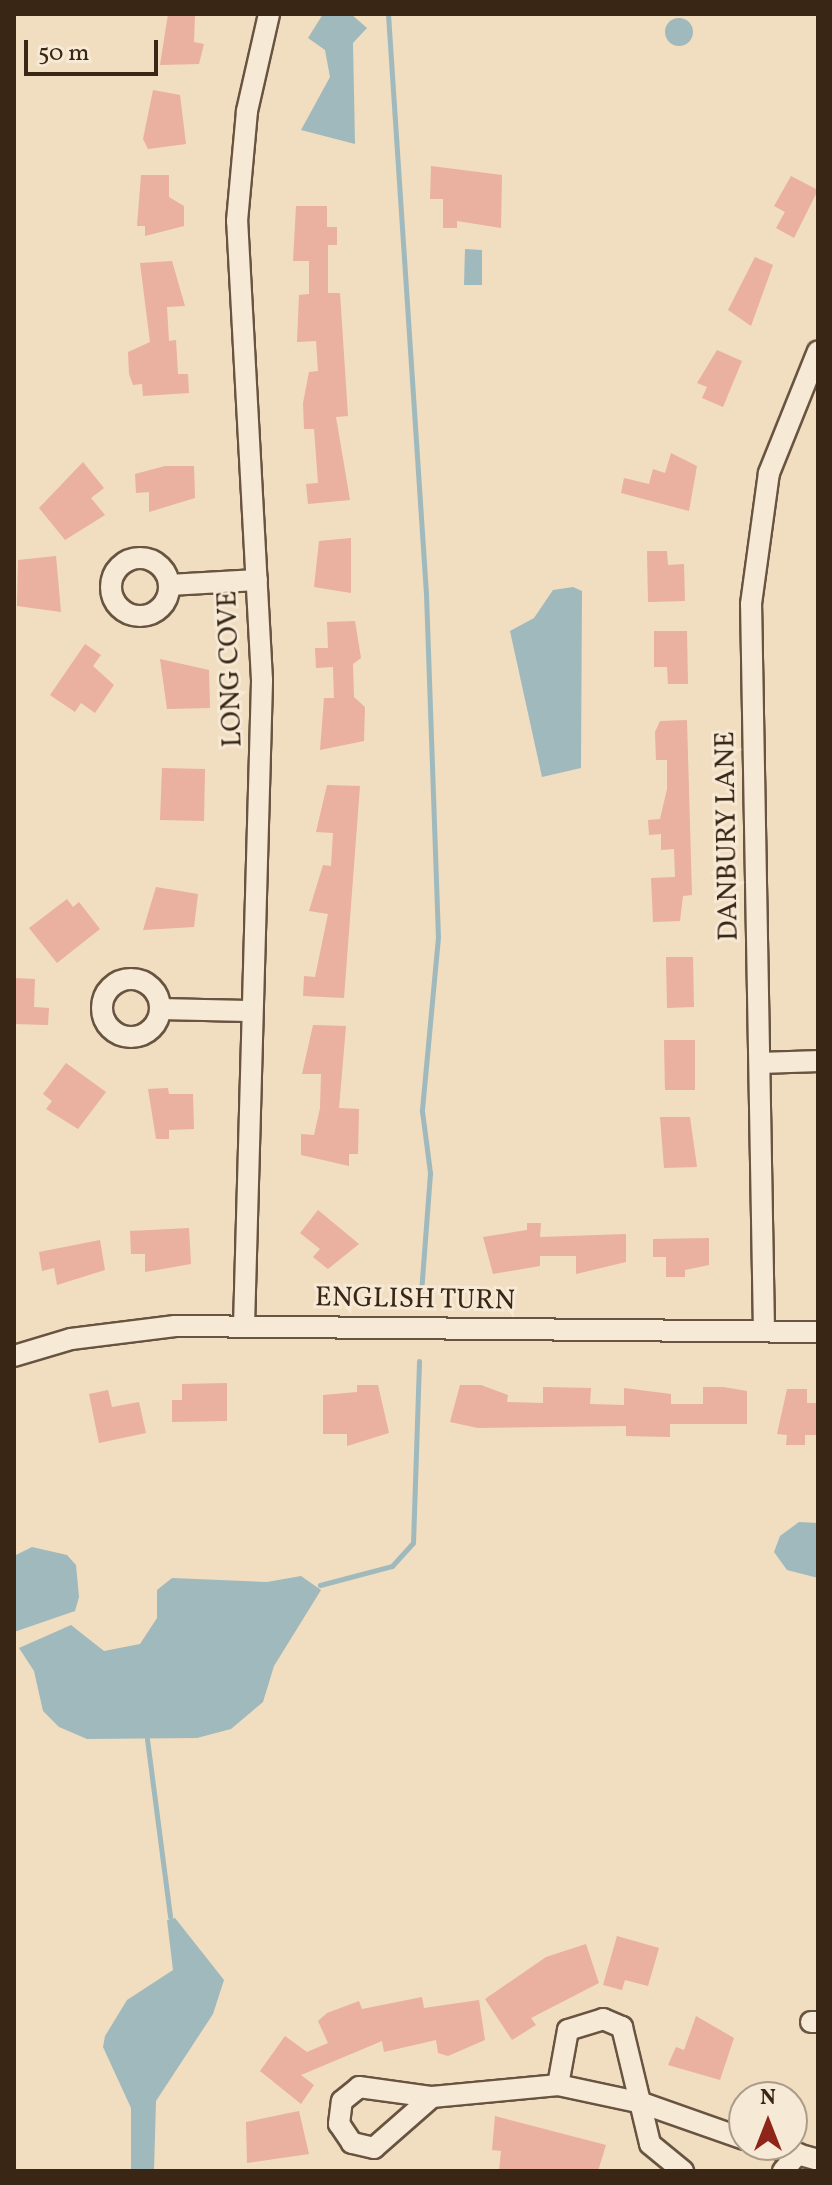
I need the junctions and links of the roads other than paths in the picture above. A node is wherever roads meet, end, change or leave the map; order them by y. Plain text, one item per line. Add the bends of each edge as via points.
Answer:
1 (269, 14) edge
2 (818, 351) edge
3 (257, 580) junction
4 (169, 585) dead end
5 (160, 1009) dead end
6 (248, 1011) junction
7 (818, 1061) edge
8 (762, 1063) junction
9 (244, 1326) junction
10 (764, 1331) junction
11 (818, 1332) edge
12 (14, 1356) edge
13 (558, 2085) junction
14 (432, 2097) dead end
15 (642, 2103) junction
16 (728, 2133) edge
17 (801, 2161) edge
18 (683, 2171) edge
19 (783, 2171) edge

1 - 3 street, LONG COVE via 247,111 237,221
2 - 8 street, DANBURY LANE via 769,473 754,557
3 - 4 street
3 - 6 street, LONG COVE via 262,777
5 - 6 street
6 - 9 street, LONG COVE
7 - 8 street
8 - 10 street, DANBURY LANE
9 - 10 street, ENGLISH TURN
9 - 12 street, ENGLISH TURN via 135,1329
10 - 11 street, ENGLISH TURN
13 - 14 street
13 - 15 street
13 - 15 street via 568,2030 603,2019 622,2027 630,2042
15 - 16 street
15 - 18 street via 650,2144
17 - 19 street

